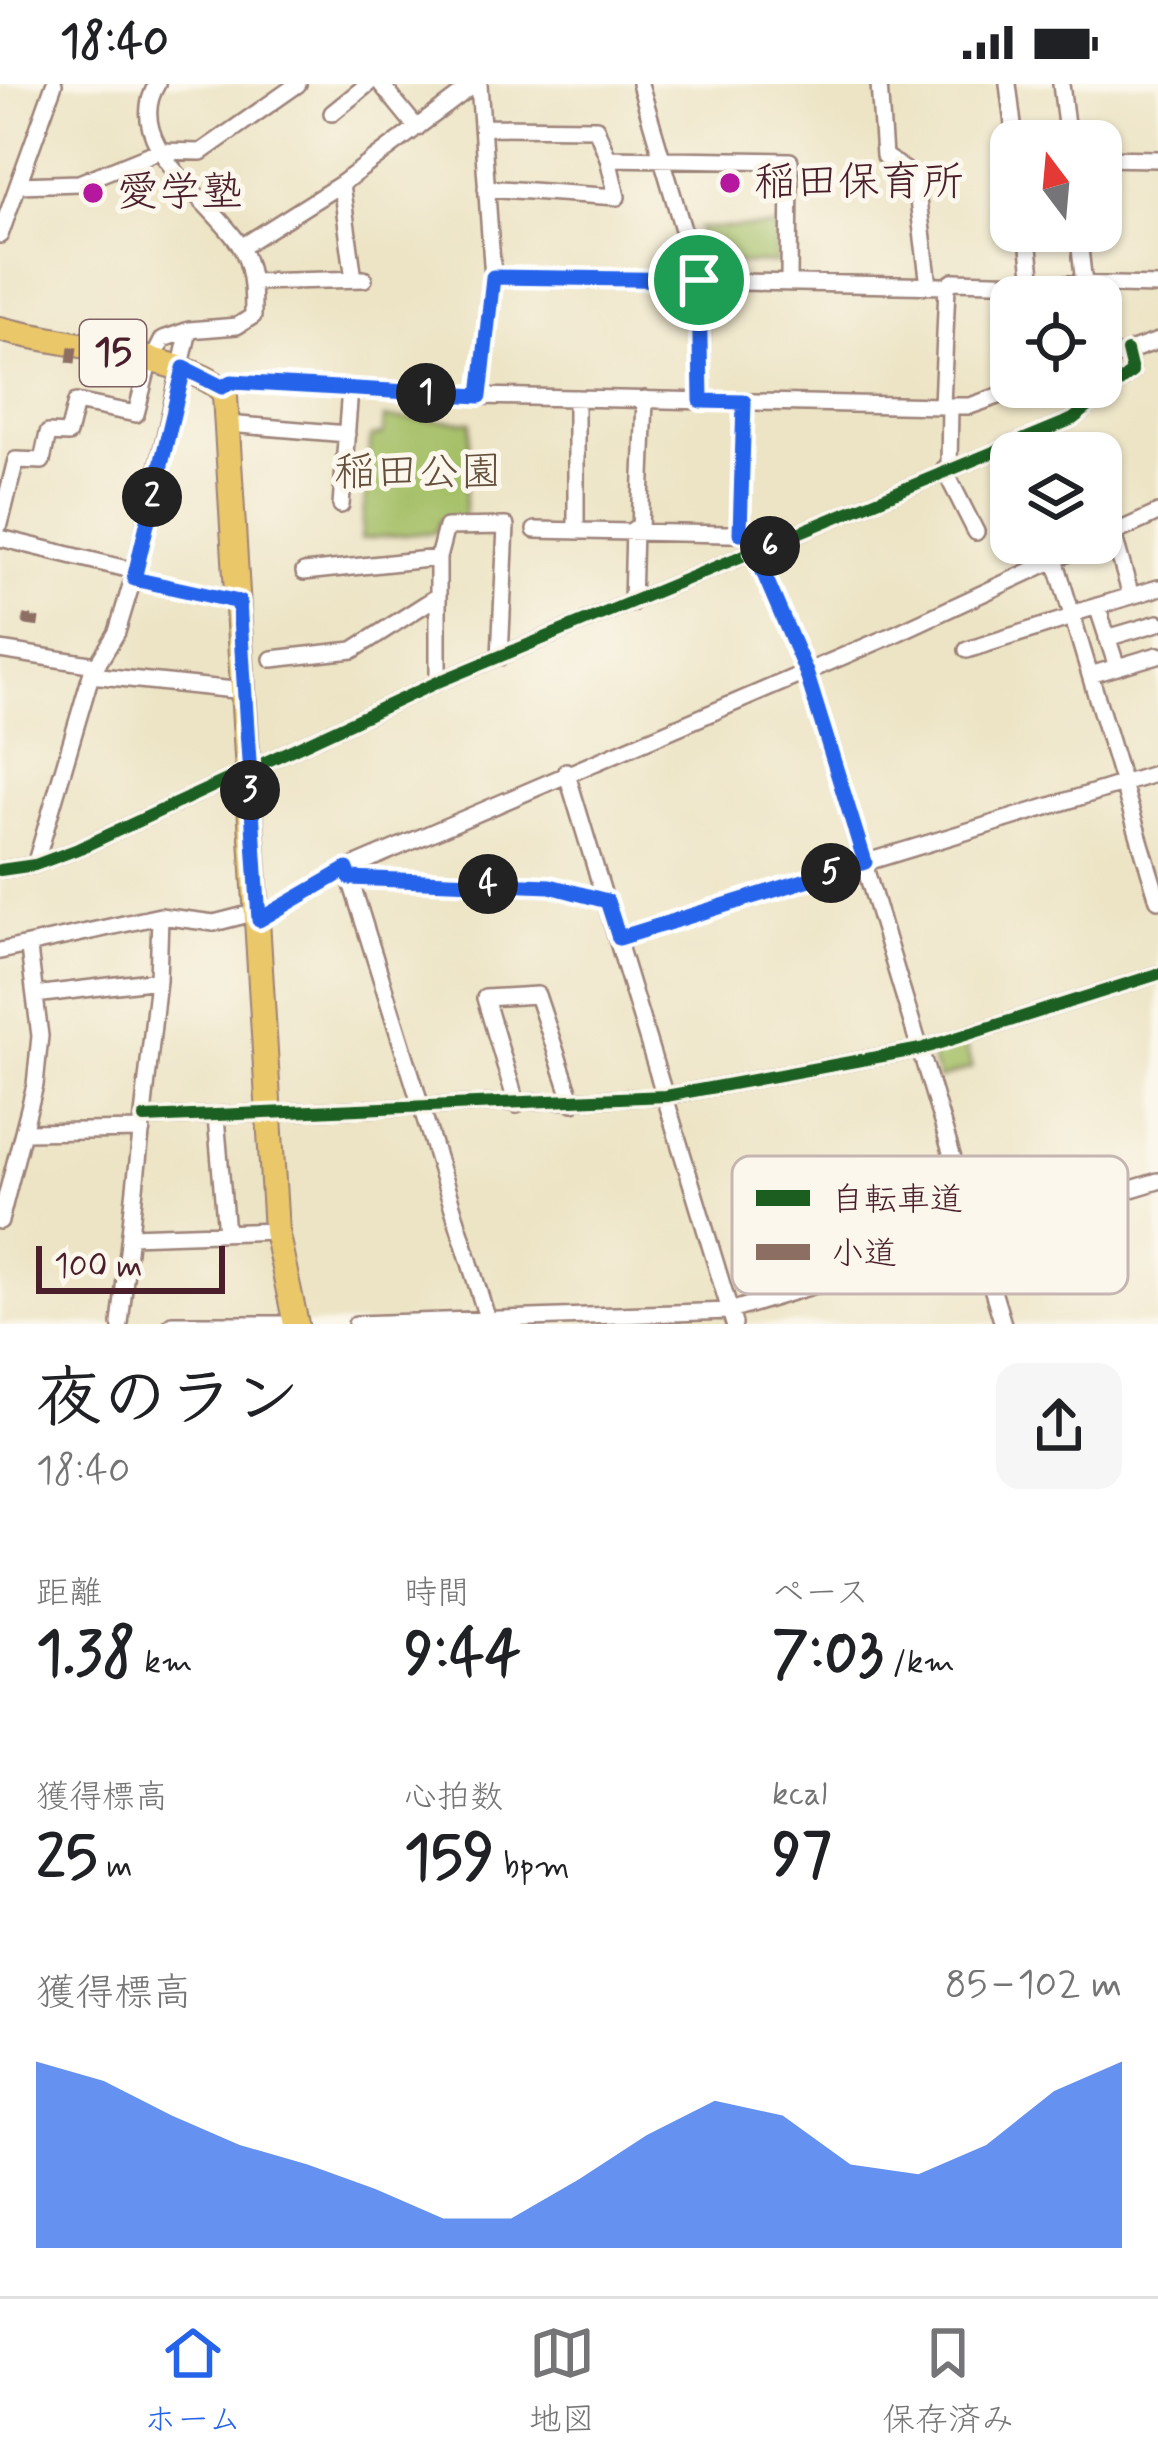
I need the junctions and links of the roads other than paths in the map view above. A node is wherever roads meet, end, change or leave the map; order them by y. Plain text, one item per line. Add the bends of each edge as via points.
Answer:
1 (54, 84) edge
2 (157, 84) edge
3 (298, 84) edge
4 (368, 84) edge
5 (381, 84) edge
6 (477, 84) edge
7 (640, 84) edge
8 (879, 84) edge
9 (1008, 84) edge
10 (1061, 84) edge
11 (332, 113) dead end
12 (1012, 120) edge
13 (1065, 120) edge
14 (417, 128) junction
15 (482, 128) junction
16 (158, 151) junction
17 (608, 158) junction
18 (659, 158) junction
19 (1122, 159) edge
20 (1158, 160) edge
21 (341, 184) junction
22 (19, 185) junction
23 (486, 188) junction
24 (0, 235) edge
25 (242, 248) junction
26 (493, 277) junction
27 (699, 280) junction
28 (253, 282) junction
29 (789, 282) junction
30 (990, 282) edge
31 (929, 285) junction
32 (1122, 285) edge
33 (947, 286) junction
34 (1158, 286) edge
35 (0, 329) edge
36 (189, 330) junction
37 (1158, 341) edge
38 (1127, 352) junction
39 (1122, 354) edge
40 (152, 359) junction
41 (184, 368) junction
42 (222, 387) junction
43 (350, 388) junction
44 (480, 396) junction
45 (576, 398) junction
46 (645, 399) junction
47 (990, 399) edge
48 (701, 401) junction
49 (744, 402) junction
50 (946, 406) junction
51 (229, 424) junction
52 (1046, 432) edge
53 (347, 434) junction
54 (990, 455) edge
55 (946, 468) junction
56 (341, 505) dead end
57 (1158, 516) edge
58 (0, 524) edge
59 (535, 530) dead end
60 (576, 530) junction
61 (637, 530) junction
62 (1122, 530) edge
63 (976, 532) dead end
64 (740, 533) junction
65 (0, 538) edge
66 (779, 542) junction
67 (755, 553) junction
68 (438, 558) junction
69 (1044, 564) edge
70 (1057, 564) edge
71 (1118, 564) edge
72 (304, 572) dead end
73 (134, 575) junction
74 (1158, 588) edge
75 (438, 596) junction
76 (1131, 596) junction
77 (239, 602) junction
78 (632, 603) junction
79 (1097, 606) junction
80 (1072, 615) junction
81 (1158, 623) edge
82 (1108, 638) junction
83 (0, 650) edge
84 (967, 650) dead end
85 (1158, 655) edge
86 (500, 657) junction
87 (272, 659) dead end
88 (1117, 667) junction
89 (93, 670) junction
90 (806, 672) junction
91 (1090, 675) junction
92 (438, 682) junction
93 (244, 692) junction
94 (249, 765) junction
95 (566, 771) junction
96 (1158, 773) edge
97 (1123, 784) junction
98 (865, 862) junction
99 (35, 865) junction
100 (0, 870) edge
101 (348, 873) junction
102 (1158, 900) edge
103 (607, 901) junction
104 (160, 916) junction
105 (258, 916) junction
106 (619, 938) junction
107 (29, 949) junction
108 (0, 951) edge
109 (1158, 974) edge
110 (158, 980) junction
111 (35, 995) junction
112 (921, 1049) junction
113 (666, 1096) junction
114 (573, 1103) junction
115 (517, 1105) junction
116 (424, 1107) junction
117 (269, 1116) junction
118 (216, 1117) junction
119 (143, 1124) junction
120 (26, 1132) junction
121 (952, 1156) edge
122 (1158, 1181) edge
123 (1128, 1190) edge
124 (0, 1220) edge
125 (276, 1231) junction
126 (226, 1233) junction
127 (130, 1237) junction
128 (801, 1294) edge
129 (993, 1294) edge
130 (732, 1317) edge
131 (488, 1322) edge
132 (402, 1323) edge
133 (120, 1324) edge
134 (172, 1324) edge
135 (292, 1324) edge
136 (356, 1324) edge
137 (1003, 1324) edge

1 - 22 street
2 - 16 street via 147,108
3 - 16 street via 201,152
4 - 11 street
5 - 14 street
6 - 14 street
6 - 15 street
7 - 18 street
8 - 31 street via 884,156 915,178
9 - 12 street
10 - 13 street
14 - 21 street
15 - 17 street via 596,128
15 - 23 street
16 - 22 street via 79,183
16 - 25 street
17 - 18 street
17 - 23 street via 616,197
18 - 27 street
18 - 29 street via 790,161
19 - 20 street
21 - 25 street
21 - 28 street via 359,279
22 - 24 street
23 - 26 street
25 - 28 street
26 - 27 street
26 - 44 street
27 - 29 street
27 - 48 street
28 - 36 street via 253,316 237,326
29 - 31 street
30 - 33 street
31 - 33 street
32 - 34 street
33 - 50 street
35 - 40 main road, 15
36 - 40 street via 163,339
36 - 41 street
37 - 38 street
38 - 39 street
38 - 52 street via 1132,372
40 - 41 main road, 15
40 - 58 street via 136,414 76,402 68,434 48,433 42,461 16,460
41 - 42 main road, 15
41 - 73 street
42 - 43 street
42 - 51 main road
43 - 44 street
43 - 53 street
44 - 45 street
45 - 46 street
45 - 60 street
46 - 48 street
46 - 61 street
47 - 50 street
48 - 49 street
49 - 50 street
49 - 64 street
50 - 55 street
51 - 53 street
51 - 77 main road
53 - 56 street
54 - 55 street
55 - 63 street
55 - 66 street
57 - 62 street
59 - 60 street
60 - 61 street
61 - 64 street
61 - 78 street
64 - 66 street via 776,535
65 - 73 street
66 - 67 street
67 - 78 street
67 - 90 street
68 - 72 street
68 - 75 street
68 - 86 street via 446,527 506,526
69 - 90 street
70 - 80 street
71 - 76 street
73 - 77 street
73 - 89 street via 117,632
74 - 76 street
75 - 87 street via 353,650
75 - 92 street
76 - 79 street
77 - 93 main road
78 - 86 street
79 - 80 street
79 - 82 street
80 - 84 street
80 - 91 street
81 - 82 street
82 - 88 street
83 - 89 street
85 - 88 street
86 - 92 street
88 - 91 street
89 - 93 street
89 - 99 street
90 - 95 street
90 - 98 street
91 - 97 street
92 - 94 street
93 - 94 main road
94 - 99 street
94 - 105 main road
95 - 101 street
95 - 103 street
96 - 97 street
97 - 98 street
97 - 102 street
98 - 106 street
98 - 112 street
99 - 100 street
101 - 103 street via 550,886
101 - 105 street
101 - 116 street
103 - 106 street
104 - 105 street via 214,923
104 - 107 street
104 - 110 street
105 - 117 main road
106 - 113 street
107 - 108 street
107 - 111 street
109 - 112 street
110 - 111 street
110 - 119 street
111 - 120 street via 40,1036
112 - 113 street
112 - 121 street
113 - 114 street
113 - 130 street
114 - 115 street
114 - 115 street via 537,995 485,998
115 - 116 street
116 - 117 street
116 - 131 street
117 - 118 street
117 - 125 main road
118 - 119 street
118 - 126 street
119 - 120 street
119 - 127 street
120 - 124 street
122 - 123 street
125 - 126 street
125 - 135 main road
126 - 127 street
127 - 133 street
128 - 130 street
129 - 137 street
130 - 131 street
131 - 132 street
132 - 136 street
134 - 135 street

